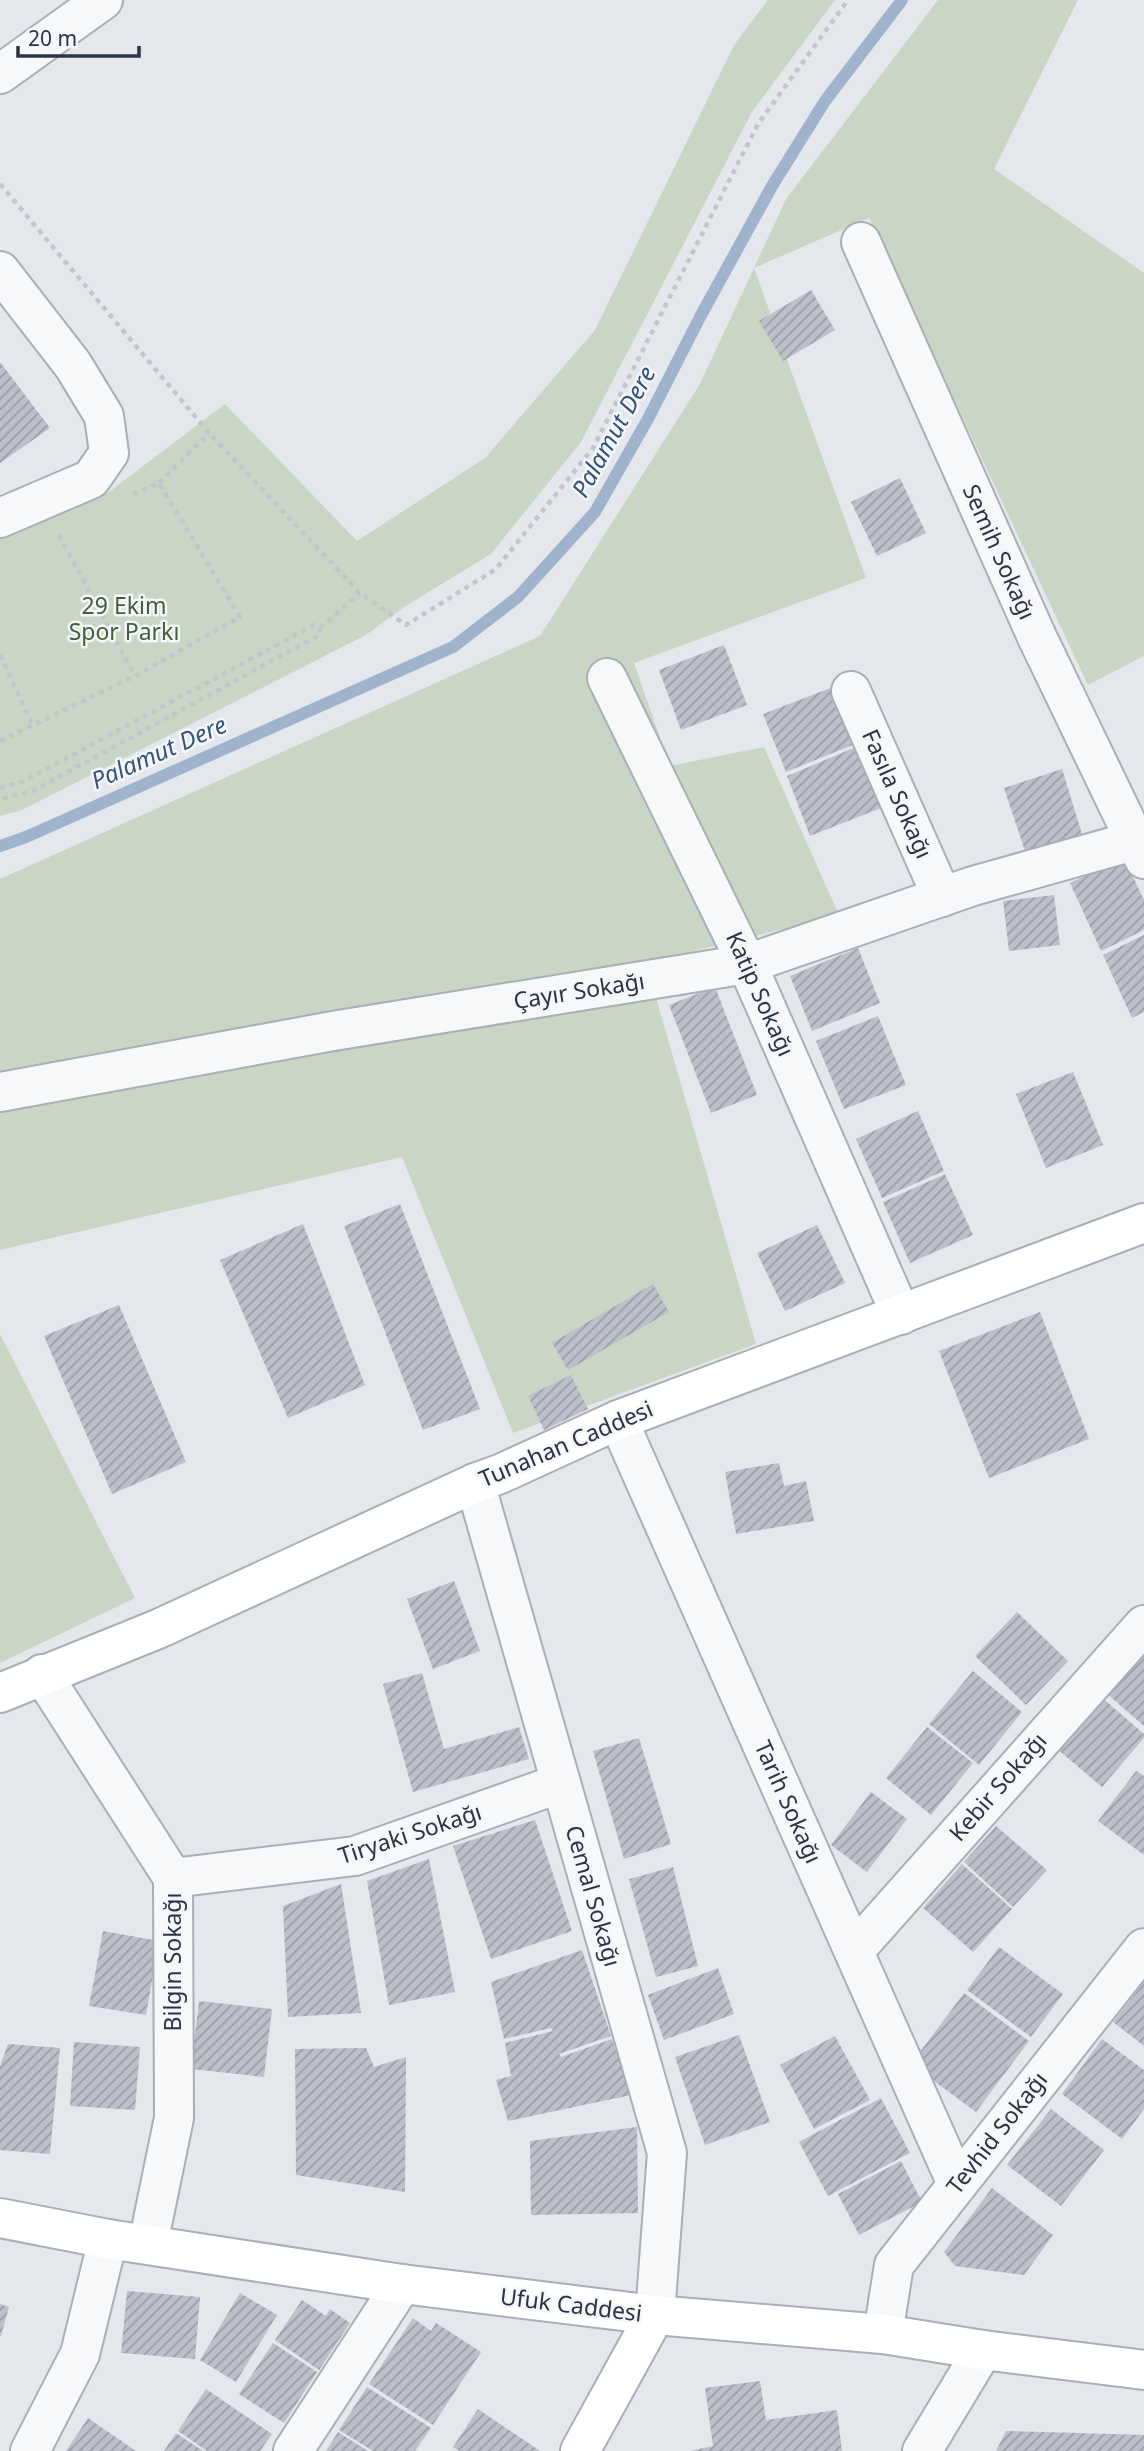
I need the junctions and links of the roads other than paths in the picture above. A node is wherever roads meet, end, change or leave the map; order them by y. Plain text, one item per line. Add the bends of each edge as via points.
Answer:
1 (103, 0) edge
2 (0, 74) edge
3 (861, 242) dead end
4 (0, 271) edge
5 (0, 517) edge
6 (607, 678) dead end
7 (851, 691) dead end
8 (1141, 846) edge
9 (942, 897) junction
10 (747, 964) junction
11 (0, 1092) edge
12 (1144, 1223) edge
13 (901, 1315) junction
14 (618, 1420) junction
15 (475, 1483) junction
16 (1144, 1625) edge
17 (42, 1674) junction
18 (0, 1693) edge
19 (561, 1783) junction
20 (173, 1878) junction
21 (1144, 1948) edge
22 (854, 1951) junction
23 (957, 2184) junction
24 (0, 2218) edge
25 (108, 2239) junction
26 (148, 2244) junction
27 (402, 2284) junction
28 (655, 2315) junction
29 (883, 2334) junction
30 (983, 2350) junction
31 (1144, 2370) edge
32 (30, 2451) edge
33 (293, 2451) edge
34 (580, 2451) edge
35 (922, 2451) edge

1 - 2 street
3 - 8 street, Semih Sokağı via 1037,637
4 - 5 street via 73,365 104,416 109,453 90,479
6 - 10 street, Katip Sokağı
7 - 9 street, Fasıla Sokağı
8 - 9 street, Çayır Sokağı
9 - 10 street, Çayır Sokağı
10 - 11 street, Çayır Sokağı via 333,1031
10 - 13 street, Katip Sokağı
12 - 13 street, Tunahan Caddesi
13 - 14 street, Tunahan Caddesi
14 - 15 street, Tunahan Caddesi
14 - 22 street, Tarih Sokağı
15 - 17 street, Tunahan Caddesi via 158,1629
15 - 19 street, Cemal Sokağı
16 - 22 street, Kebir Sokağı
17 - 18 street, Tunahan Caddesi
17 - 20 street, Bilgin Sokağı
19 - 20 street, Tiryaki Sokağı via 355,1856
19 - 28 street, Cemal Sokağı via 667,2153
20 - 26 street, Bilgin Sokağı via 174,2118
21 - 23 street, Tevhid Sokağı
22 - 23 street, Tarih Sokağı
23 - 29 street, Tevhid Sokağı via 894,2265
24 - 25 street, Ufuk Caddesi
25 - 26 street, Ufuk Caddesi
25 - 32 street via 80,2354
26 - 27 street, Ufuk Caddesi
27 - 28 street, Ufuk Caddesi
27 - 33 street
28 - 29 street, Ufuk Caddesi
28 - 34 street
29 - 30 street, Ufuk Caddesi
30 - 31 street, Ufuk Caddesi
30 - 35 street

